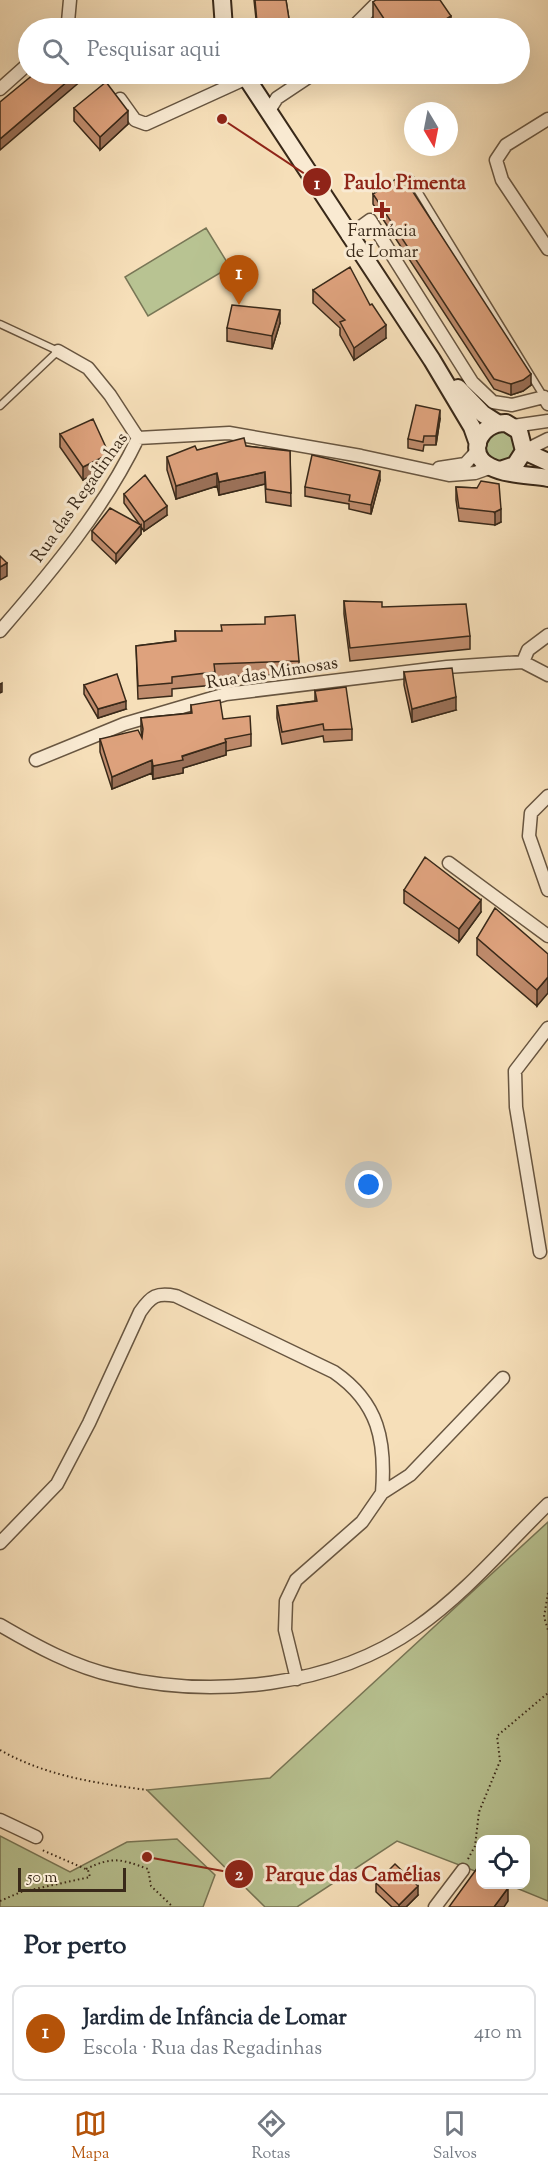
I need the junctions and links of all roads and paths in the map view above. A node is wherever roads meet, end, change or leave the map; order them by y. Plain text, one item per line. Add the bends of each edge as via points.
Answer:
1 (70, 0) edge
2 (380, 0) edge
3 (220, 3) edge
4 (68, 18) edge
5 (222, 18) edge
6 (362, 18) edge
7 (18, 73) edge
8 (228, 84) edge
9 (250, 84) edge
10 (298, 84) edge
11 (0, 89) edge
12 (120, 99) edge
13 (268, 112) junction
14 (548, 119) edge
15 (410, 178) dead end
16 (348, 236) junction
17 (548, 249) edge
18 (0, 324) edge
19 (58, 351) junction
20 (432, 360) junction
21 (546, 400) edge
22 (0, 406) edge
23 (548, 421) edge
24 (505, 425) junction
25 (138, 438) junction
26 (548, 439) edge
27 (478, 447) junction
28 (524, 451) junction
29 (548, 462) edge
30 (425, 468) junction
31 (496, 469) junction
32 (548, 478) edge
33 (0, 631) edge
34 (548, 635) edge
35 (523, 662) junction
36 (548, 675) edge
37 (36, 760) dead end
38 (548, 796) edge
39 (449, 863) dead end
40 (548, 890) edge
41 (548, 936) edge
42 (548, 1028) edge
43 (540, 1252) dead end
44 (503, 1378) dead end
45 (382, 1493) junction
46 (548, 1504) edge
47 (0, 1543) edge
48 (548, 1593) edge
49 (0, 1625) edge
50 (548, 1630) edge
51 (297, 1679) junction
52 (548, 1693) edge
53 (0, 1750) edge
54 (147, 1790) dead end
55 (0, 1820) edge
56 (36, 1837) joint
57 (85, 1869) junction
58 (463, 1870) joint
59 (0, 1901) edge
60 (173, 1907) edge
61 (435, 1907) edge

1 - 4 street
2 - 6 street
3 - 5 main road
7 - 11 street
8 - 12 street via 146,124 135,120
9 - 13 main road
10 - 13 street via 277,98
13 - 16 main road
14 - 17 street via 506,146 496,160 502,180
15 - 21 lane
16 - 20 main road
16 - 21 street via 370,220 472,382 493,402 512,405
18 - 19 lane
19 - 22 lane
19 - 25 street via 88,368
20 - 24 main road via 466,399
20 - 27 main road via 472,427
23 - 24 street
24 - 27 main road via 488,427
24 - 28 main road via 522,436
25 - 30 street, Rua das Regadinhas via 229,433
25 - 33 street, Rua das Regadinhas via 123,470 76,539
26 - 28 street
27 - 30 street, Rua das Regadinhas via 465,464
27 - 31 main road via 485,463
28 - 29 main road
28 - 31 main road via 515,465
30 - 31 street, Rua das Regadinhas via 449,475
31 - 32 main road
34 - 35 street via 528,650
35 - 36 street
35 - 37 street, Rua das Mimosas via 447,667 226,694 124,724
38 - 40 street via 531,813 529,836
39 - 41 street
42 - 43 street via 515,1071 516,1107
44 - 45 street via 410,1475
45 - 47 street via 385,1459 376,1423 367,1402 351,1384 334,1371 177,1296 160,1292 150,1297 140,1312 57,1484
45 - 51 street via 362,1522 296,1580 286,1601 285,1630
46 - 51 street via 416,1629 366,1658
48 - 50 path via 544,1617
49 - 51 street via 69,1662 116,1677 233,1687
52 - 58 path via 497,1736 500,1761 479,1812 475,1846
53 - 54 path via 26,1764 86,1782
55 - 56 street
56 - 57 path via 40,1849
57 - 59 path via 90,1877
57 - 60 path via 108,1858 148,1869 151,1886
58 - 61 street

